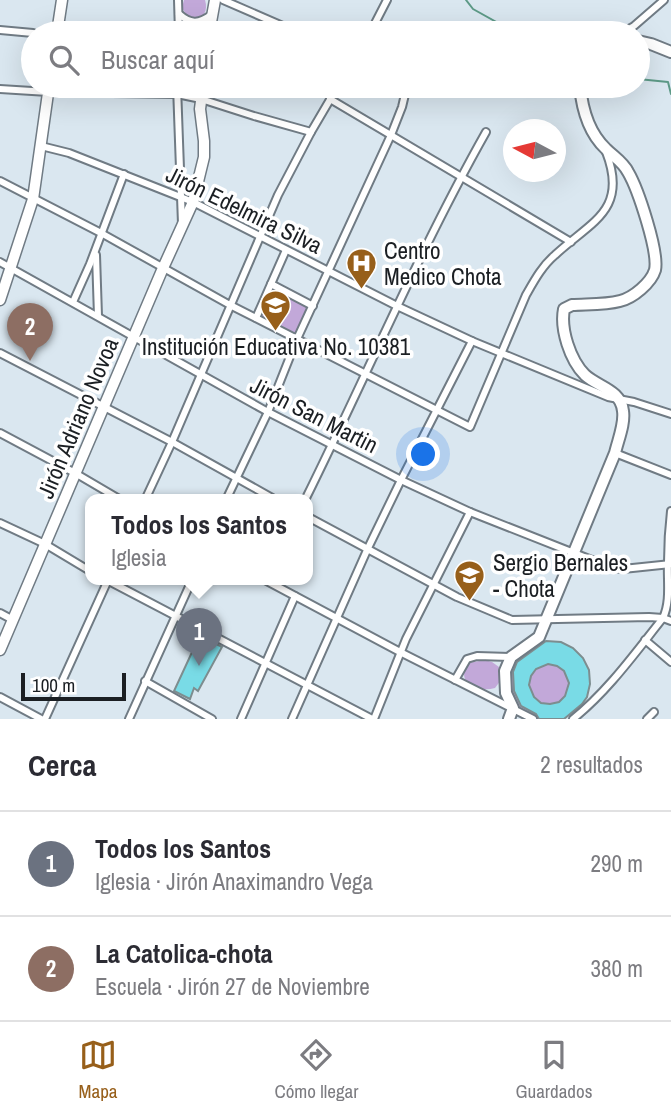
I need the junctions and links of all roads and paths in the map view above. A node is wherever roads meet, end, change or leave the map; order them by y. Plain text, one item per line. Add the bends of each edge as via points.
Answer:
1 (62, 0) edge
2 (215, 0) edge
3 (223, 0) edge
4 (387, 0) edge
5 (664, 0) edge
6 (179, 2) edge
7 (179, 14) junction
8 (212, 15) junction
9 (59, 21) edge
10 (179, 21) edge
11 (191, 21) edge
12 (204, 21) edge
13 (211, 21) edge
14 (271, 21) edge
15 (376, 21) edge
16 (640, 21) edge
17 (0, 30) edge
18 (21, 32) edge
19 (650, 44) edge
20 (671, 52) edge
21 (0, 89) edge
22 (21, 89) edge
23 (48, 98) edge
24 (177, 98) edge
25 (404, 98) edge
26 (581, 98) edge
27 (201, 99) joint
28 (330, 99) joint
29 (311, 132) junction
30 (486, 132) dead end
31 (391, 135) junction
32 (41, 146) junction
33 (604, 148) junction
34 (124, 174) junction
35 (461, 177) junction
36 (0, 181) edge
37 (180, 197) junction
38 (33, 199) junction
39 (193, 202) junction
40 (182, 225) junction
41 (101, 233) junction
42 (260, 237) junction
43 (571, 242) junction
44 (96, 250) junction
45 (286, 250) junction
46 (0, 262) edge
47 (11, 267) junction
48 (163, 268) junction
49 (329, 270) junction
50 (271, 284) junction
51 (0, 300) edge
52 (73, 302) junction
53 (230, 305) junction
54 (313, 306) junction
55 (397, 306) junction
56 (98, 316) junction
57 (256, 318) junction
58 (134, 336) junction
59 (298, 339) junction
60 (472, 341) junction
61 (0, 353) edge
62 (503, 353) junction
63 (366, 373) junction
64 (200, 374) junction
65 (620, 399) junction
66 (104, 407) junction
67 (437, 410) junction
68 (268, 412) junction
69 (671, 414) edge
70 (0, 433) edge
71 (172, 442) junction
72 (333, 444) junction
73 (614, 453) junction
74 (75, 473) junction
75 (671, 475) edge
76 (236, 478) junction
77 (401, 480) junction
78 (111, 494) edge
79 (148, 494) edge
80 (229, 494) edge
81 (265, 494) edge
82 (309, 494) edge
83 (671, 511) edge
84 (470, 512) junction
85 (313, 520) edge
86 (0, 523) edge
87 (45, 544) junction
88 (368, 548) junction
89 (574, 554) junction
90 (669, 564) edge
91 (85, 568) edge
92 (435, 584) junction
93 (105, 585) edge
94 (116, 585) edge
95 (189, 585) edge
96 (275, 585) edge
97 (295, 596) junction
98 (670, 599) edge
99 (0, 613) edge
100 (175, 616) junction
101 (336, 618) junction
102 (663, 618) junction
103 (13, 620) junction
104 (547, 620) junction
105 (671, 621) edge
106 (645, 640) junction
107 (0, 650) edge
108 (400, 652) junction
109 (510, 657) junction
110 (671, 662) edge
111 (265, 664) junction
112 (455, 680) junction
113 (145, 681) junction
114 (307, 685) junction
115 (0, 697) edge
116 (654, 712) dead end
117 (511, 714) edge
118 (43, 719) edge
119 (129, 719) edge
120 (212, 719) edge
121 (241, 719) edge
122 (292, 719) edge
123 (373, 719) edge
124 (533, 719) edge
125 (573, 719) edge
126 (647, 719) edge

1 - 9 street
2 - 8 street
3 - 14 street
4 - 15 street
5 - 16 street
6 - 7 street
7 - 10 street
7 - 11 street
8 - 12 street
8 - 13 street
17 - 18 street
19 - 20 main road
21 - 22 street
23 - 32 street
24 - 37 street
25 - 31 street
26 - 33 main road
27 - 29 street
27 - 39 street, Jirón Adriano Novoa via 204,156
28 - 29 street
28 - 31 street
29 - 42 street
30 - 35 street
31 - 35 street
31 - 49 street
32 - 34 street, Jirón Edelmira Silva
32 - 38 street
33 - 43 street via 612,176 610,202
33 - 65 main road via 622,163 631,179 653,247 654,272 622,301 572,305 564,309 563,316 574,360 584,374
34 - 37 street, Jirón Edelmira Silva
34 - 41 street
35 - 43 street
35 - 55 street
36 - 38 street
37 - 39 street, Jirón Edelmira Silva
37 - 40 street
38 - 41 street
38 - 47 street
39 - 40 street, Jirón Adriano Novoa
39 - 42 street, Jirón Edelmira Silva
40 - 48 street, Jirón Adriano Novoa
41 - 44 street
41 - 48 street
42 - 45 street, Jirón Edelmira Silva
42 - 53 street
43 - 62 street via 534,281
44 - 52 street
44 - 56 street
45 - 49 street, Jirón Edelmira Silva
45 - 50 street
46 - 47 street, Jirón San Martin
47 - 51 street
47 - 52 street, Jirón San Martin
48 - 53 street
48 - 58 street, Jirón Adriano Novoa
49 - 54 street
49 - 55 street, Jirón Edelmira Silva
50 - 54 street
50 - 57 street
52 - 56 street, Jirón San Martin
53 - 57 street
53 - 64 street
54 - 59 street
55 - 60 street, Jirón Edelmira Silva
55 - 63 street
56 - 58 street, Jirón San Martin
57 - 59 street
58 - 64 street, Jirón San Martin
58 - 66 street, Jirón Adriano Novoa
59 - 63 street
59 - 68 street
60 - 62 street, Jirón Edelmira Silva
60 - 67 street
61 - 66 street
62 - 65 street, Jirón Edelmira Silva
62 - 67 street via 470,427
63 - 67 street
63 - 72 street
64 - 68 street, Jirón San Martin
64 - 71 street
65 - 69 street, Jirón Edelmira Silva
65 - 73 main road via 623,411
66 - 71 street
66 - 74 street, Jirón Adriano Novoa
67 - 77 street
68 - 72 street, Jirón San Martin
68 - 76 street
70 - 74 street
71 - 76 street
71 - 79 street
72 - 77 street, Jirón San Martin
72 - 82 street
73 - 75 street
73 - 89 main road
74 - 78 street
74 - 87 street, Jirón Adriano Novoa
76 - 80 street
76 - 81 street
77 - 84 street, Jirón San Martin
77 - 88 street
83 - 90 street
84 - 89 street, Jirón San Martin
84 - 92 street
85 - 88 street
86 - 87 street
87 - 91 street
87 - 103 street, Jirón Adriano Novoa
88 - 92 street
88 - 101 street
89 - 90 street, Jirón San Martin via 612,568
89 - 104 main road
90 - 98 street
92 - 104 street via 512,620
92 - 108 street
93 - 118 street
94 - 100 street
95 - 100 street
96 - 97 street
97 - 101 street
97 - 111 street
98 - 102 street
99 - 103 street
100 - 111 street
100 - 113 street
101 - 108 street
101 - 114 street
102 - 104 street
102 - 105 street
102 - 106 street
103 - 107 street, Jirón Adriano Novoa
104 - 109 main road via 539,637
106 - 110 street
106 - 125 street
108 - 112 street
108 - 123 street
109 - 112 street via 467,659
109 - 117 main road via 504,681
111 - 114 street
111 - 121 street
112 - 117 street
113 - 119 street
113 - 120 street
114 - 122 street
114 - 123 street
115 - 118 street
116 - 126 street
117 - 124 street

